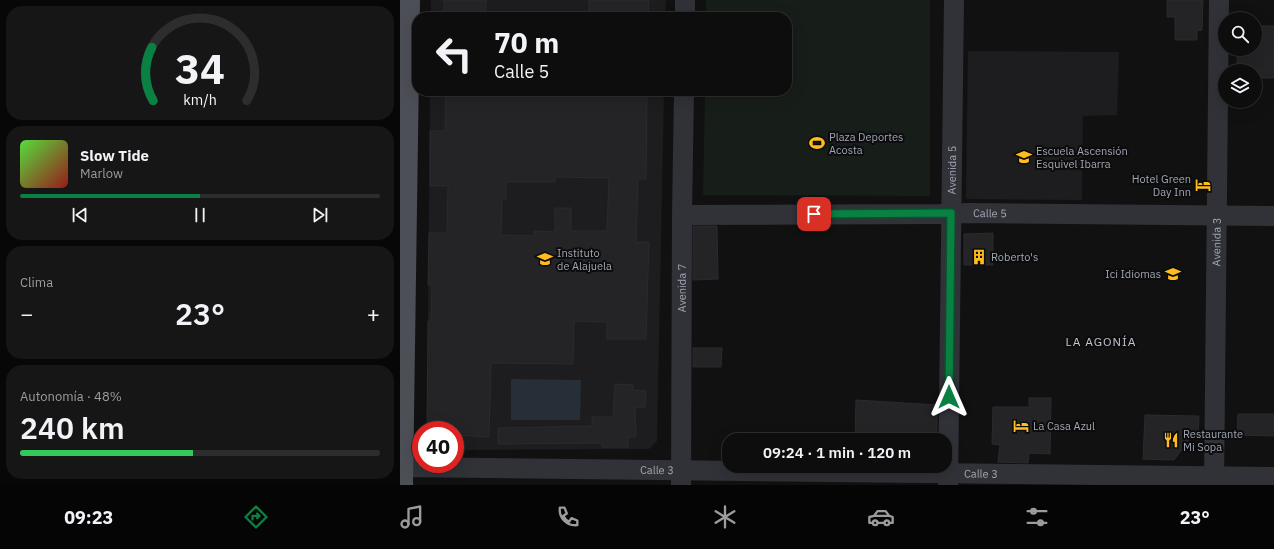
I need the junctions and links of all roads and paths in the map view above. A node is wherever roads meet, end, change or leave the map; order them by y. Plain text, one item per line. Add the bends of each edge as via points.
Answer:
1 (409, 0) edge
2 (685, 0) edge
3 (954, 0) edge
4 (1219, 0) edge
5 (685, 12) edge
6 (684, 96) edge
7 (403, 212) edge
8 (951, 213) junction
9 (682, 215) junction
10 (1216, 216) junction
11 (1274, 216) edge
12 (402, 473) edge
13 (681, 478) edge
14 (1274, 478) edge
15 (948, 480) edge
16 (1214, 481) edge

1 - 7 main road
2 - 5 street
3 - 8 street, Avenida 5
4 - 10 street, Avenida 3
6 - 9 street, Avenida 7
7 - 12 main road
8 - 9 street, Calle 5
8 - 10 street, Calle 5
8 - 15 street, Avenida 5
9 - 13 street, Avenida 7
10 - 11 street, Calle 5
10 - 16 street, Avenida 3
12 - 13 street, Calle 3
13 - 15 street, Calle 3
14 - 16 street, Calle 3
15 - 16 street, Calle 3

